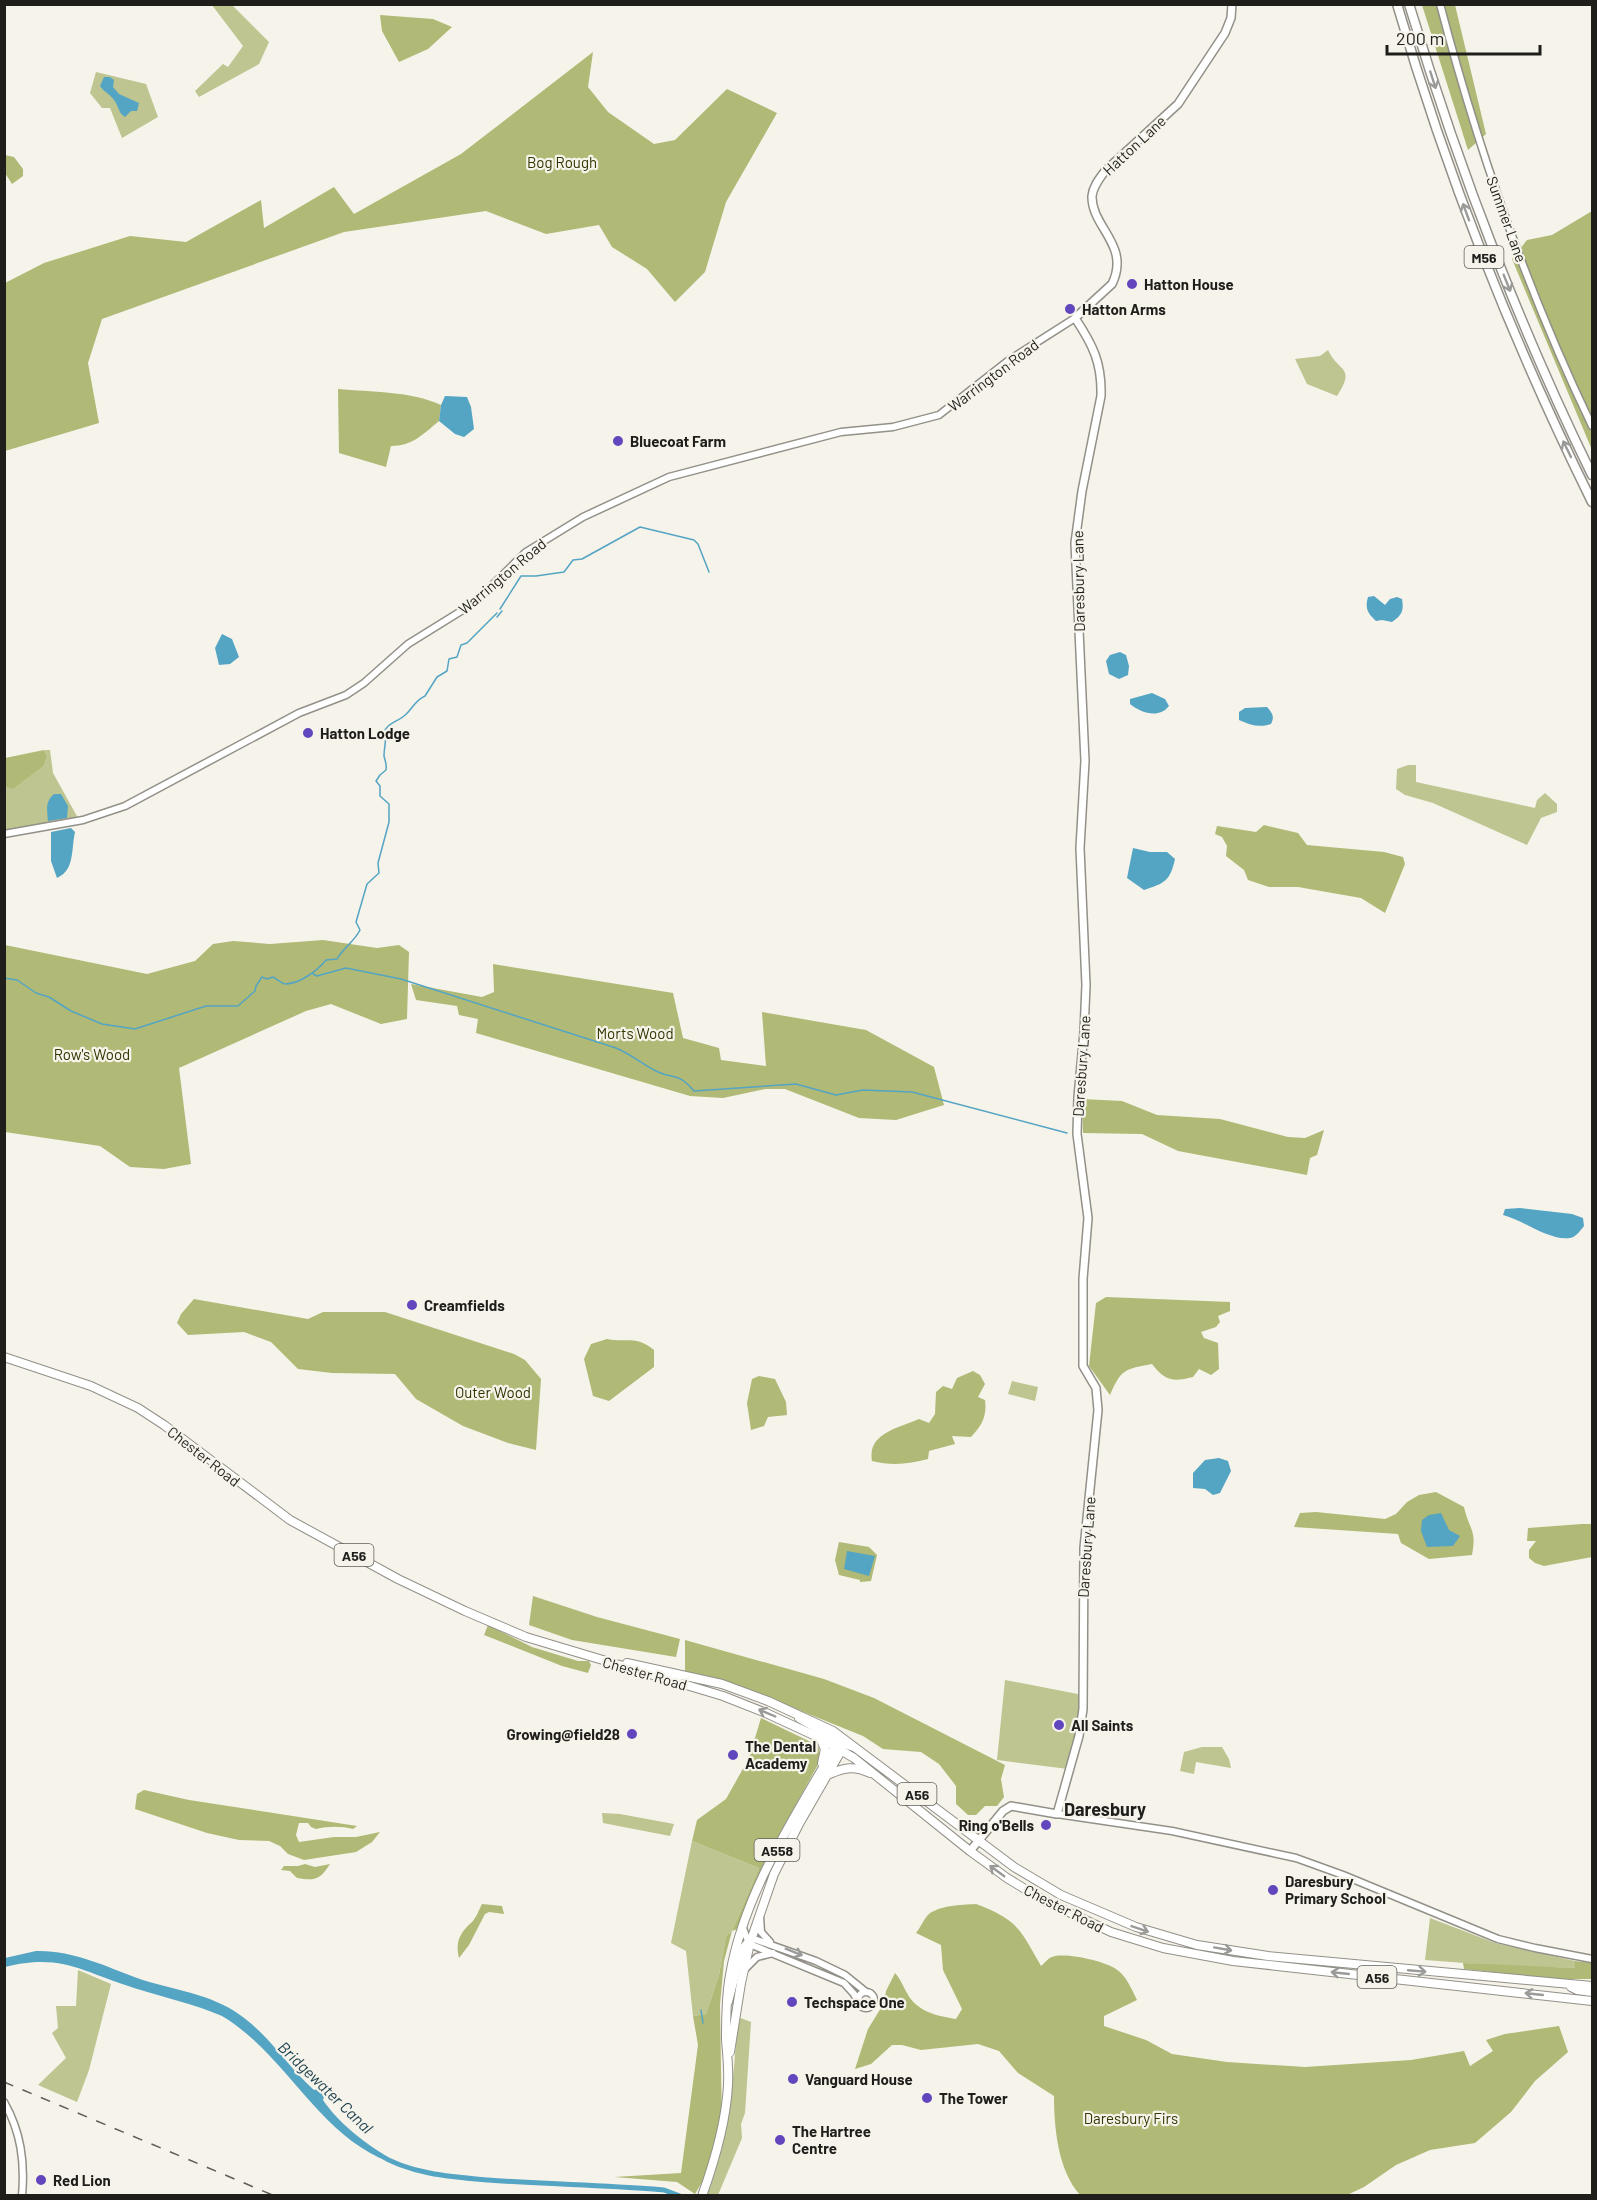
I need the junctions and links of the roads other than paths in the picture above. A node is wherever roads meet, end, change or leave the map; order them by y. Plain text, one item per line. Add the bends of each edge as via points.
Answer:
1 (1238, 4) edge
2 (1397, 4) edge
3 (1409, 4) edge
4 (1440, 4) edge
5 (1232, 8) edge
6 (1075, 318) junction
7 (1593, 426) edge
8 (1593, 475) edge
9 (1593, 502) edge
10 (4, 834) edge
11 (4, 1357) edge
12 (593, 1657) junction
13 (798, 1717) junction
14 (820, 1738) junction
15 (854, 1747) junction
16 (839, 1748) junction
17 (828, 1774) junction
18 (876, 1775) junction
19 (819, 1776) junction
20 (1057, 1814) junction
21 (978, 1842) junction
22 (970, 1851) junction
23 (760, 1913) junction
24 (743, 1928) junction
25 (750, 1941) junction
26 (772, 1944) junction
27 (774, 1953) junction
28 (1593, 1959) edge
29 (744, 1971) junction
30 (1567, 1984) junction
31 (1593, 1986) edge
32 (866, 1992) junction
33 (1593, 1992) edge
34 (1593, 2001) edge
35 (860, 2005) junction
36 (726, 2012) junction
37 (728, 2062) junction
38 (4, 2102) edge
39 (22, 2196) edge
40 (702, 2196) edge

1 - 5 street
9 -> 2 highway, M56 via 1535,380 1471,225
3 -> 8 highway, M56 via 1482,220 1531,341
4 - 7 street, Summer Lane via 1506,218
5 - 6 main road, Hatton Lane via 1225,33 1178,104 1098,180 1093,202 1114,248 1117,270 1112,284
6 - 10 street, Warrington Road via 1009,360 939,415 893,427 841,432 697,469 648,486 583,517 526,552 474,603 408,644 346,695 299,713 125,806 83,820
6 - 20 main road, Daresbury Lane via 1098,359 1102,381 1075,543 1085,761 1080,857 1086,981 1077,1134 1088,1218 1083,1366 1095,1388 1098,1410 1083,1559 1083,1709
11 - 12 main road, Chester Road / A56 via 91,1386 138,1408 290,1520 398,1579 526,1637
12 - 13 main road, Chester Road / A56 via 722,1684
14 -> 12 main road, Chester Road / A56 via 723,1696
13 - 15 main road, Chester Road / A56 via 833,1731
13 - 16 main road, A56 via 837,1740
14 - 16 main road, Chester Road / A56
14 - 19 main road, A558 via 825,1752
15 - 16 main road, A56
15 - 21 main road, Chester Road / A56
16 - 17 main road, A558
16 - 18 main road, Chester Road / A56
16 - 19 main road, A558
17 - 18 main road via 855,1767
17 - 23 main road, A558 via 781,1857
18 - 22 main road, Chester Road / A56
19 - 24 main road, A558 via 770,1863
20 - 21 main road via 1011,1806
20 - 28 street via 1168,1831 1296,1858 1498,1939
21 - 22 main road
21 -> 30 main road, Chester Road / A56 via 1061,1895 1119,1921 1181,1941 1268,1956
34 -> 22 main road, Chester Road / A56 via 1245,1962 1163,1948 1076,1917 1007,1878
23 - 25 main road, A558
23 - 26 street via 761,1932
24 - 25 street
24 - 36 main road, A558 via 732,1963
25 - 26 street
25 - 27 street
25 - 29 main road, A558
25 - 36 street via 743,1947
26 -> 32 street via 845,1975
27 - 29 street via 752,1960
27 - 35 street via 844,1983
29 - 37 main road, A558
30 - 31 main road, Chester Road / A56
30 - 33 main road
32 - 35 street via 859,1998
32 - 35 street via 873,1996 874,2004 867,2008
36 - 37 main road, A558
37 - 40 main road, A558 via 722,2129
38 - 39 street via 22,2151

